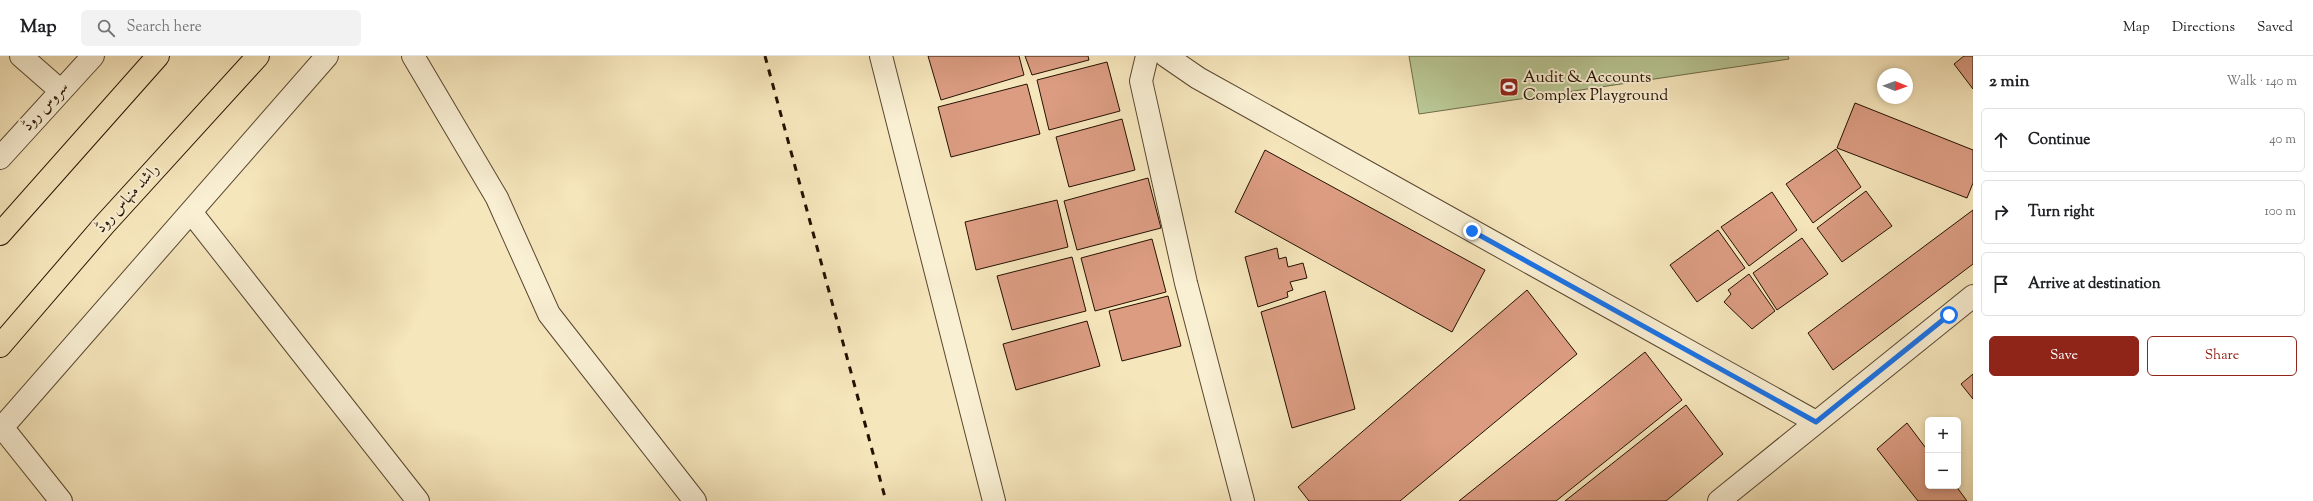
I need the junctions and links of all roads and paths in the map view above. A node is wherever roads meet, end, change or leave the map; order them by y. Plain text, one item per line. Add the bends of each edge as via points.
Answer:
1 (21, 56) edge
2 (92, 56) edge
3 (158, 56) edge
4 (258, 56) edge
5 (326, 56) edge
6 (413, 56) edge
7 (881, 56) edge
8 (1148, 56) edge
9 (1166, 56) edge
10 (61, 90) junction
11 (0, 158) edge
12 (191, 212) junction
13 (0, 234) edge
14 (1973, 296) edge
15 (0, 346) edge
16 (1816, 422) junction
17 (1, 428) edge
18 (61, 501) edge
19 (418, 501) edge
20 (695, 501) edge
21 (994, 501) edge
22 (1243, 501) edge
23 (1719, 501) edge

1 - 10 street
2 - 10 street, سروس روڈ
3 - 13 main road
4 - 15 main road, راشد منہاس روڈ via 104,225
5 - 12 street
6 - 20 street via 497,198 549,314
7 - 21 street
8 - 22 street via 1141,81 1186,283
9 - 16 street via 1198,78
10 - 11 street, سروس روڈ
12 - 17 street
12 - 19 street
14 - 16 street
16 - 23 street
17 - 18 street

